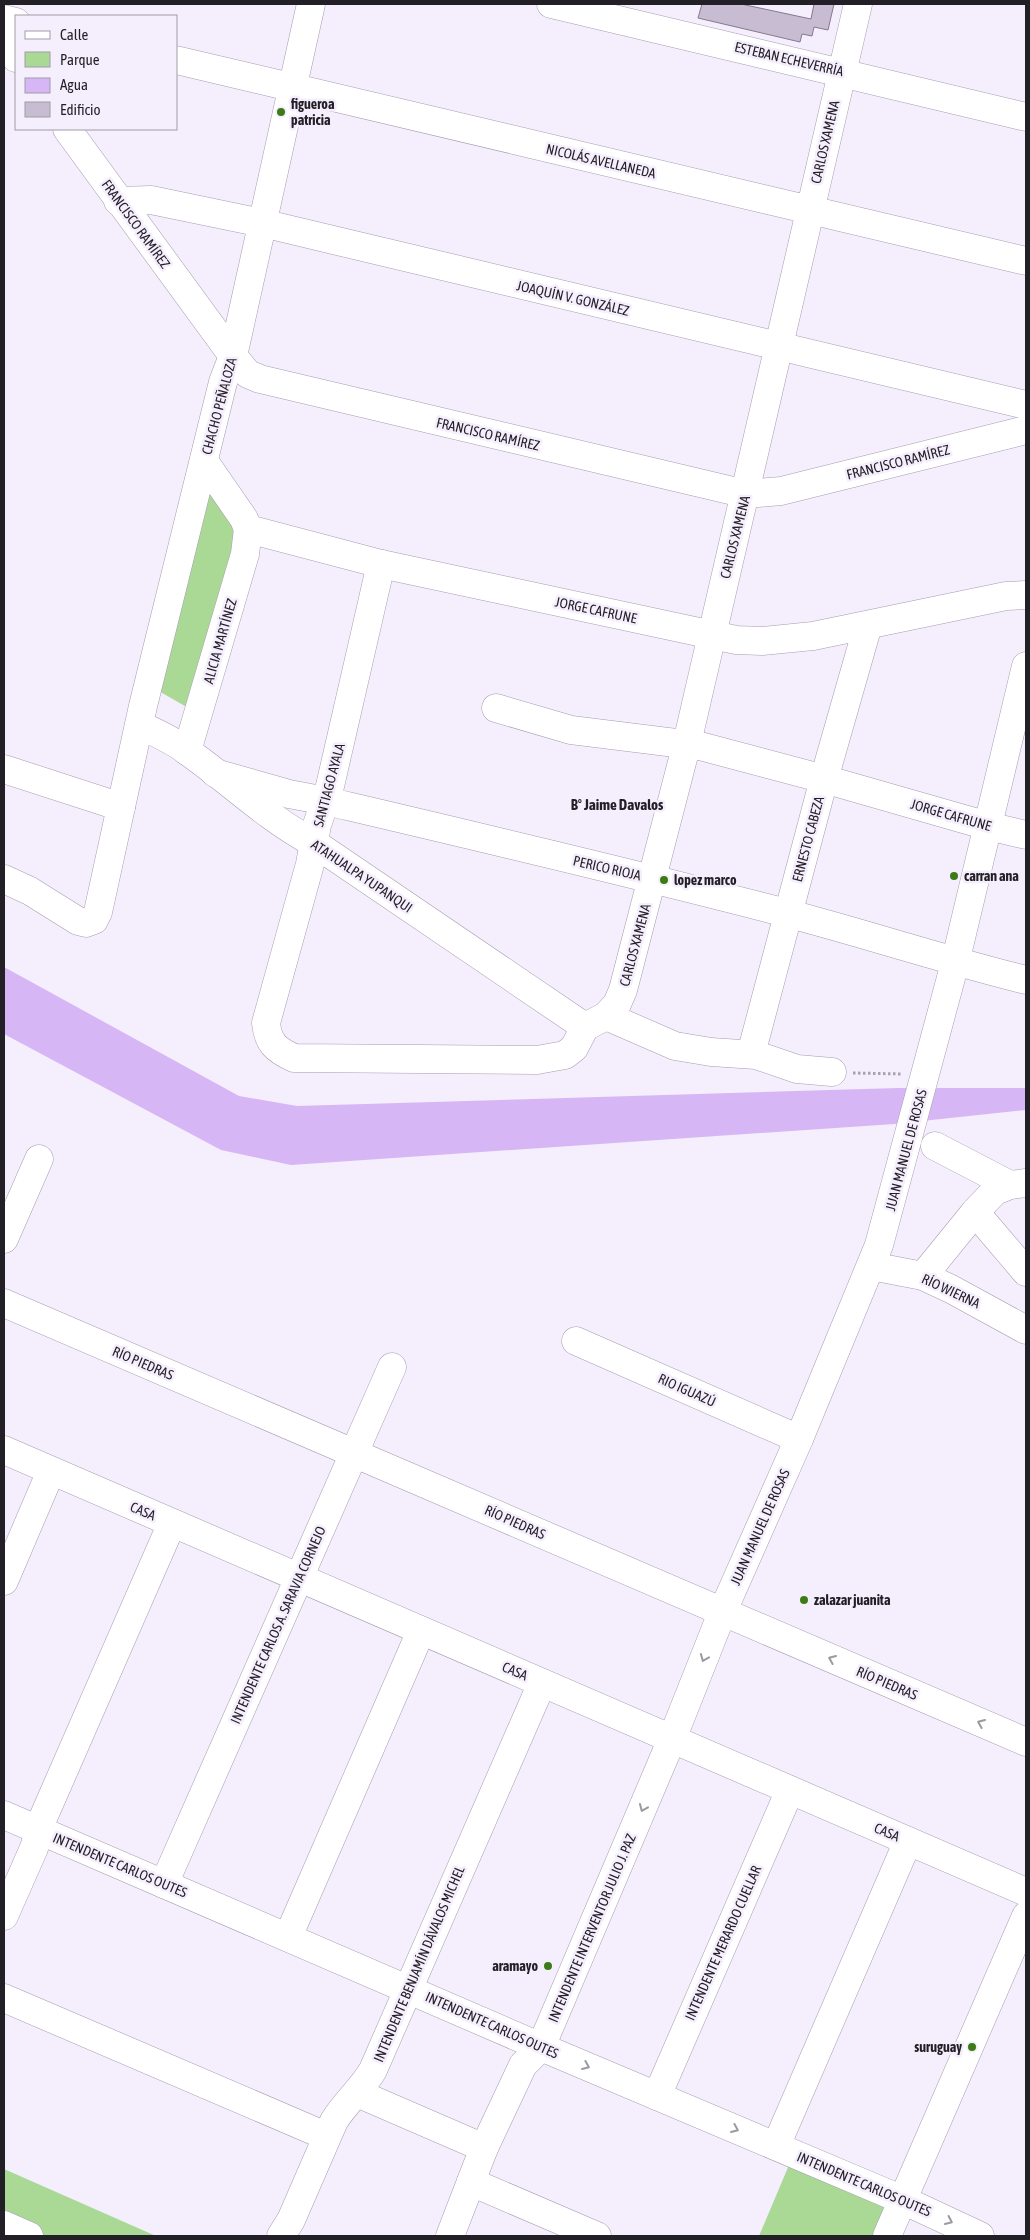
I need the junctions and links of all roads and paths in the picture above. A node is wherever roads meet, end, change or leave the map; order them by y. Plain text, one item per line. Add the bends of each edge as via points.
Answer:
1 (311, 4) edge
2 (551, 4) edge
3 (858, 4) edge
4 (4, 40) edge
5 (15, 56) edge
6 (178, 60) edge
7 (842, 72) junction
8 (291, 87) junction
9 (1026, 117) edge
10 (68, 130) edge
11 (118, 201) junction
12 (809, 210) junction
13 (262, 223) junction
14 (1026, 261) edge
15 (777, 347) junction
16 (233, 356) junction
17 (1026, 405) edge
18 (1026, 430) edge
19 (204, 461) junction
20 (746, 494) junction
21 (248, 529) junction
22 (381, 564) junction
23 (1026, 595) edge
24 (868, 625) junction
25 (711, 636) junction
26 (1026, 666) edge
27 (1023, 698) edge
28 (496, 708) dead end
29 (140, 725) junction
30 (687, 744) junction
31 (188, 751) junction
32 (4, 770) edge
33 (215, 774) junction
34 (824, 778) junction
35 (326, 800) junction
36 (121, 806) junction
37 (988, 826) junction
38 (1026, 835) edge
39 (314, 843) junction
40 (653, 878) junction
41 (4, 879) edge
42 (789, 914) junction
43 (955, 963) junction
44 (1026, 980) edge
45 (588, 1030) junction
46 (751, 1054) junction
47 (832, 1072) joint
48 (925, 1077) junction
49 (936, 1146) dead end
50 (39, 1159) dead end
51 (1018, 1184) edge
52 (975, 1212) junction
53 (4, 1239) edge
54 (871, 1266) junction
55 (1026, 1272) edge
56 (923, 1276) junction
57 (4, 1304) edge
58 (1026, 1330) edge
59 (576, 1341) dead end
60 (392, 1366) dead end
61 (798, 1438) junction
62 (4, 1450) edge
63 (353, 1452) junction
64 (51, 1471) junction
65 (172, 1523) junction
66 (299, 1578) junction
67 (4, 1581) edge
68 (722, 1612) junction
69 (421, 1631) junction
70 (542, 1683) junction
71 (672, 1739) junction
72 (1026, 1742) edge
73 (790, 1790) junction
74 (4, 1815) edge
75 (40, 1830) junction
76 (908, 1841) junction
77 (164, 1884) junction
78 (1026, 1892) edge
79 (4, 1916) edge
80 (1026, 1916) edge
81 (288, 1937) junction
82 (408, 1988) junction
83 (4, 1998) edge
84 (541, 2047) junction
85 (356, 2093) junction
86 (656, 2096) junction
87 (326, 2136) junction
88 (776, 2146) junction
89 (484, 2148) junction
90 (471, 2182) junction
91 (903, 2200) junction
92 (4, 2225) edge
93 (29, 2236) edge
94 (281, 2236) edge
95 (450, 2236) edge
96 (597, 2236) edge
97 (887, 2236) edge
98 (980, 2236) edge

1 - 8 street, CHACHO PEÑALOZA
2 - 7 street, ESTEBAN ECHEVERRÍA
3 - 7 street, CARLOS XAMENA
4 - 5 street
6 - 8 street, NICOLÁS AVELLANEDA
7 - 9 street, ESTEBAN ECHEVERRÍA
7 - 12 street, CARLOS XAMENA
8 - 12 street, NICOLÁS AVELLANEDA
8 - 13 street, CHACHO PEÑALOZA
10 - 11 street, FRANCISCO RAMÍREZ
11 - 13 street, JOAQUÍN V. GONZÁLEZ via 151,200
11 - 16 street, FRANCISCO RAMÍREZ
12 - 14 street, NICOLÁS AVELLANEDA
12 - 15 street, CARLOS XAMENA
13 - 15 street, JOAQUÍN V. GONZÁLEZ
13 - 16 street, CHACHO PEÑALOZA
15 - 17 street, JOAQUÍN V. GONZÁLEZ
15 - 20 street, CARLOS XAMENA
16 - 19 street, CHACHO PEÑALOZA via 223,382
16 - 20 street, FRANCISCO RAMÍREZ via 248,374 260,379
18 - 20 street, FRANCISCO RAMÍREZ via 781,491
19 - 21 street via 244,518
19 - 29 street, CHACHO PEÑALOZA
20 - 25 street, CARLOS XAMENA
21 - 22 street, JORGE CAFRUNE
21 - 31 street, ALICIA MARTÍNEZ via 245,554
22 - 25 street, JORGE CAFRUNE
22 - 35 street, SANTIAGO AYALA
23 - 24 street, JORGE CAFRUNE via 1006,596
24 - 25 street, JORGE CAFRUNE via 813,636 762,641
24 - 34 street, ERNESTO CABEZA
25 - 30 street, CARLOS XAMENA
26 - 27 street, JUAN MANUEL DE ROSAS
27 - 37 street, JUAN MANUEL DE ROSAS
28 - 30 street, JORGE CAFRUNE via 571,730
29 - 31 street, ATAHUALPA YUPANQUI
29 - 36 street, CHACHO PEÑALOZA
30 - 34 street, JORGE CAFRUNE
30 - 40 street, CARLOS XAMENA
31 - 33 street, ATAHUALPA YUPANQUI
32 - 36 street
33 - 35 street, PERICO RIOJA via 289,794
33 - 39 street, ATAHUALPA YUPANQUI via 284,826
34 - 37 street, JORGE CAFRUNE
34 - 42 street, ERNESTO CABEZA
35 - 39 street, SANTIAGO AYALA
35 - 40 street, PERICO RIOJA
36 - 41 street, CHACHO PEÑALOZA via 94,920 78,921
37 - 38 street, JORGE CAFRUNE
37 - 43 street, JUAN MANUEL DE ROSAS
39 - 45 street, ATAHUALPA YUPANQUI
39 - 45 street, SANTIAGO AYALA via 266,1023 267,1034 279,1052 294,1058 537,1060 565,1055
40 - 42 street, PERICO RIOJA
40 - 45 street, CARLOS XAMENA via 623,990 617,1004
42 - 43 street, PERICO RIOJA
42 - 46 street, ERNESTO CABEZA
43 - 44 street, PERICO RIOJA
43 - 48 street, JUAN MANUEL DE ROSAS
45 - 46 street, ATAHUALPA YUPANQUI via 710,1052
46 - 47 street, ATAHUALPA YUPANQUI via 796,1069
47 - 48 path via 906,1074 915,1071
48 - 54 street, JUAN MANUEL DE ROSAS
49 - 51 street
50 - 53 street
51 - 52 street via 995,1191
52 - 55 street
52 - 56 street
54 - 56 street, RÍO WIERNA
54 - 61 street, JUAN MANUEL DE ROSAS
56 - 58 street, RÍO WIERNA
57 - 63 street, RÍO PIEDRAS
59 - 61 street, RIO IGUAZÚ
60 - 63 street, INTENDENTE CARLOS A. SARAVIA CORNEJO
61 - 68 street, JUAN MANUEL DE ROSAS
62 - 64 street, CASA
63 - 66 street, INTENDENTE CARLOS A. SARAVIA CORNEJO
63 - 68 street, RÍO PIEDRAS
64 - 65 street, CASA
64 - 67 street
65 - 66 street, CASA
65 - 75 street
66 - 69 street, CASA
66 - 77 street, INTENDENTE CARLOS A. SARAVIA CORNEJO
68 -> 71 street, INTENDENTE INTERVENTOR JULIO J. PAZ
72 -> 68 street, RÍO PIEDRAS
69 - 70 street, CASA
69 - 81 street
70 - 71 street, CASA
70 - 82 street, INTENDENTE BENJAMÍN DÁVALOS MICHEL
71 - 73 street, CASA
71 -> 84 street, INTENDENTE INTERVENTOR JULIO J. PAZ
73 - 76 street, CASA
73 - 86 street, INTENDENTE MERARDO CUELLAR
74 - 75 street, INTENDENTE CARLOS OUTES
75 - 77 street, INTENDENTE CARLOS OUTES
75 - 79 street
76 - 78 street, CASA
76 - 88 street
77 - 81 street, INTENDENTE CARLOS OUTES
80 - 91 street
81 - 82 street, INTENDENTE CARLOS OUTES
82 - 84 street, INTENDENTE CARLOS OUTES
82 - 85 street, INTENDENTE BENJAMÍN DÁVALOS MICHEL via 373,2070
83 - 87 street
84 -> 86 street, INTENDENTE CARLOS OUTES
84 - 89 street, INTENDENTE INTERVENTOR JULIO J. PAZ via 522,2065
85 - 87 street, INTENDENTE BENJAMÍN DÁVALOS MICHEL via 341,2110
85 - 89 street
86 -> 88 street, INTENDENTE CARLOS OUTES
87 - 94 street, INTENDENTE BENJAMÍN DÁVALOS MICHEL via 291,2220
88 - 91 street, INTENDENTE CARLOS OUTES
89 - 90 street, INTENDENTE INTERVENTOR JULIO J. PAZ
90 - 95 street, INTENDENTE INTERVENTOR JULIO J. PAZ
90 - 96 street
91 - 97 street
91 -> 98 street, INTENDENTE CARLOS OUTES
92 - 93 street

